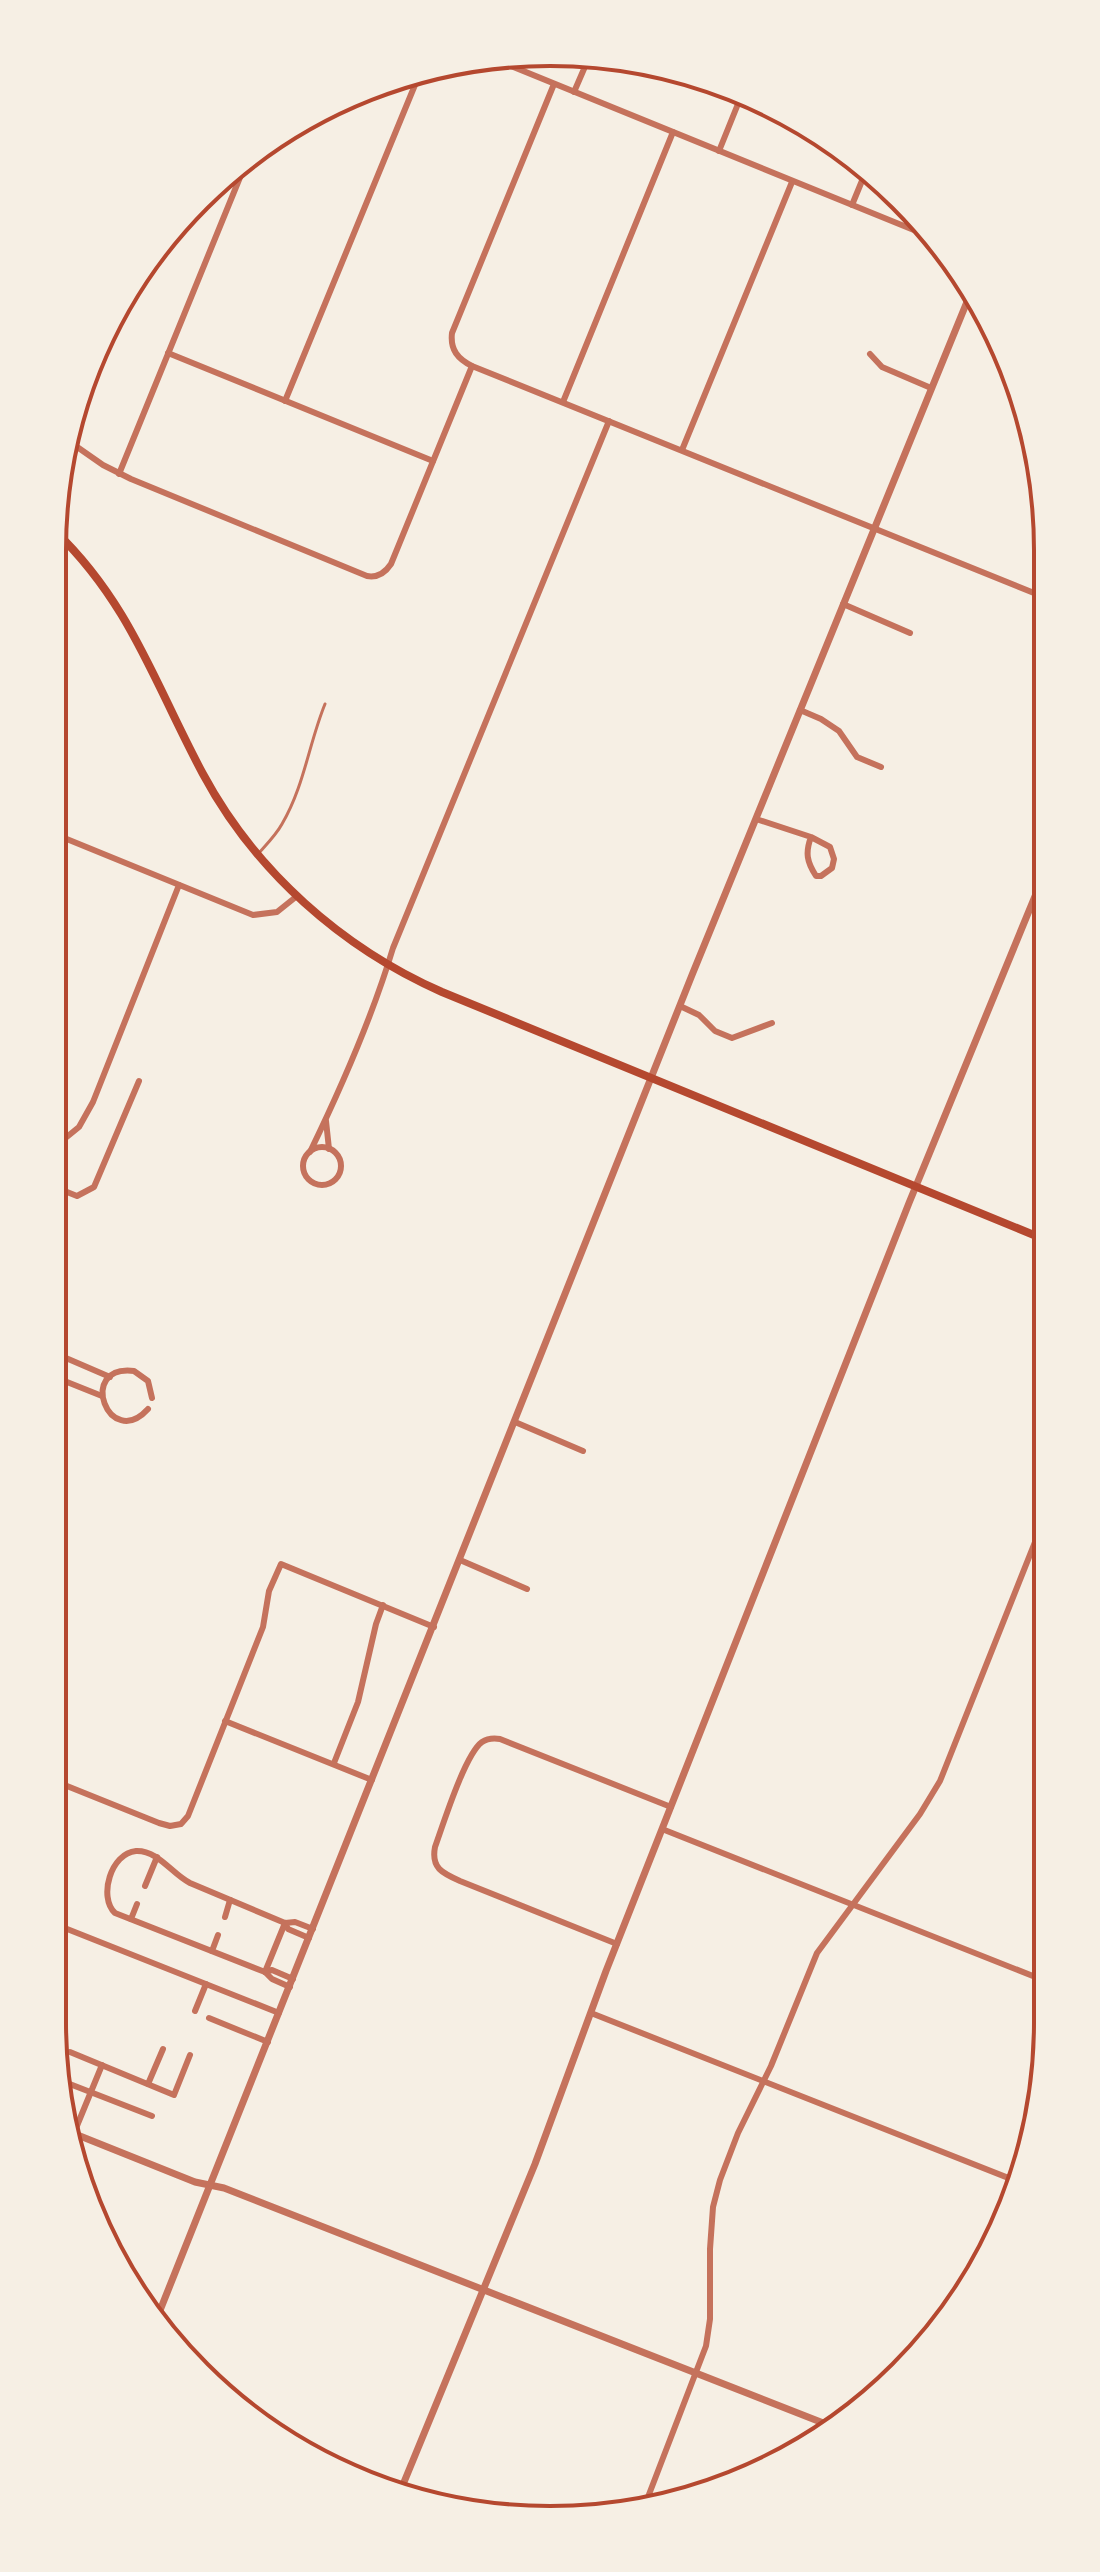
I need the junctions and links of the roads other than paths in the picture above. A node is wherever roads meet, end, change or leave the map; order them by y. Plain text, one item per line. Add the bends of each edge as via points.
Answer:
1 (514, 67) edge
2 (585, 67) edge
3 (554, 84) junction
4 (415, 85) edge
5 (574, 92) junction
6 (738, 104) edge
7 (673, 132) junction
8 (719, 151) junction
9 (239, 179) edge
10 (862, 180) edge
11 (792, 182) junction
12 (852, 205) junction
13 (913, 230) edge
14 (966, 304) edge
15 (168, 353) junction
16 (870, 354) dead end
17 (472, 366) junction
18 (931, 388) junction
19 (285, 401) junction
20 (563, 402) junction
21 (609, 421) junction
22 (77, 447) edge
23 (682, 450) junction
24 (433, 461) junction
25 (119, 474) junction
26 (873, 528) junction
27 (66, 543) edge
28 (1034, 593) edge
29 (843, 604) junction
30 (910, 633) dead end
31 (325, 704) dead end
32 (800, 710) junction
33 (881, 767) dead end
34 (756, 819) junction
35 (811, 837) junction
36 (66, 839) edge
37 (258, 854) junction
38 (179, 885) junction
39 (297, 896) junction
40 (1034, 899) edge
41 (388, 965) junction
42 (680, 1006) junction
43 (772, 1023) dead end
44 (651, 1078) junction
45 (139, 1081) dead end
46 (326, 1121) junction
47 (66, 1138) edge
48 (329, 1149) junction
49 (310, 1152) junction
50 (916, 1187) junction
51 (66, 1192) edge
52 (1034, 1235) edge
53 (66, 1358) edge
54 (110, 1377) junction
55 (66, 1382) edge
56 (102, 1396) junction
57 (152, 1398) dead end
58 (148, 1409) dead end
59 (515, 1422) junction
60 (583, 1451) dead end
61 (1034, 1545) edge
62 (460, 1560) junction
63 (527, 1589) dead end
64 (383, 1605) junction
65 (434, 1627) junction
66 (225, 1721) junction
67 (334, 1763) junction
68 (372, 1780) junction
69 (66, 1785) edge
70 (671, 1807) junction
71 (662, 1829) junction
72 (157, 1857) junction
73 (145, 1886) dead end
74 (230, 1900) junction
75 (137, 1904) dead end
76 (855, 1905) junction
77 (225, 1917) dead end
78 (131, 1919) junction
79 (285, 1923) junction
80 (66, 1929) edge
81 (313, 1929) junction
82 (218, 1935) dead end
83 (309, 1938) junction
84 (617, 1944) junction
85 (212, 1951) junction
86 (265, 1972) junction
87 (1034, 1976) edge
88 (291, 1983) junction
89 (206, 1984) junction
90 (195, 2011) dead end
91 (279, 2013) junction
92 (591, 2013) junction
93 (209, 2018) dead end
94 (268, 2042) junction
95 (163, 2049) dead end
96 (70, 2052) dead end
97 (190, 2055) dead end
98 (102, 2065) junction
99 (764, 2082) junction
100 (70, 2084) edge
101 (148, 2084) junction
102 (91, 2092) junction
103 (152, 2116) dead end
104 (76, 2123) edge
105 (79, 2135) edge
106 (1008, 2178) edge
107 (210, 2185) junction
108 (482, 2289) junction
109 (161, 2309) edge
110 (697, 2373) junction
111 (822, 2422) edge
112 (404, 2483) edge
113 (649, 2496) edge

1 - 3 street
2 - 5 street
3 - 5 street
3 - 17 street via 452,333 455,354
4 - 19 street
5 - 7 street
6 - 8 street
7 - 8 street
7 - 20 street
8 - 11 street
9 - 15 street
10 - 12 street
11 - 12 street
11 - 23 street
12 - 13 street
14 - 18 street
15 - 19 street
15 - 25 street
16 - 18 street via 882,367
17 - 20 street
17 - 24 street
18 - 26 street
19 - 24 street
20 - 21 street
21 - 23 street
21 - 41 street
22 - 25 street
23 - 26 street
24 - 25 street via 391,564 380,575 367,576
26 - 28 street
26 - 29 street
27 - 37 main road via 128,624 205,777
29 - 30 street
29 - 32 street
31 - 37 lane via 282,825
32 - 33 street via 839,731 857,757
32 - 34 street
34 - 35 street
34 - 42 street
35 - 35 street via 833,852 832,868 821,876 807,860
36 - 38 street
37 - 39 main road
38 - 39 street via 258,915 279,911
38 - 47 street via 93,1102
39 - 41 main road
40 - 50 street
41 - 44 main road
41 - 46 street
42 - 43 street via 732,1038
42 - 44 street
44 - 50 main road
44 - 59 street
45 - 51 street via 94,1187 77,1196
46 - 48 street
46 - 49 street
48 - 49 street
48 - 49 street via 341,1167 327,1185 315,1184 306,1175 304,1162
50 - 52 main road
50 - 70 street
53 - 54 street
54 - 56 street
54 - 57 street via 134,1371 148,1381
55 - 56 street
56 - 58 street via 107,1410 120,1419 136,1419
59 - 60 street
59 - 62 street
61 - 76 street via 940,1781
62 - 63 street
62 - 65 street
64 - 65 street
64 - 66 street via 281,1564 269,1591 263,1627
64 - 67 street via 358,1702
65 - 68 street
66 - 67 street
66 - 69 street via 181,1824 170,1826
67 - 68 street
68 - 81 street
70 - 71 street
70 - 84 street via 505,1741 486,1740 468,1761 435,1847 438,1869
71 - 76 street
71 - 84 street
72 - 73 street
72 - 74 street via 178,1877
72 - 78 street via 126,1854 110,1879 108,1906
74 - 77 street
74 - 79 street
75 - 78 street
76 - 87 street
76 - 99 street via 817,1953
78 - 85 street
79 - 81 street
79 - 83 street
79 - 86 street
80 - 89 street
81 - 83 street
82 - 85 street
83 - 88 street
84 - 92 street
85 - 86 street
86 - 88 street via 271,1970
88 - 91 street
89 - 90 street
89 - 91 street
91 - 94 street
92 - 99 street
92 - 108 street
93 - 94 street
94 - 107 street
95 - 101 street
96 - 98 street
97 - 101 street via 174,2095
98 - 101 street
98 - 102 street
99 - 106 street
99 - 110 street via 716,2194 710,2319
100 - 102 street
102 - 103 street
102 - 104 street
105 - 107 street
107 - 108 street
107 - 109 street
108 - 110 street
108 - 112 street
110 - 111 street
110 - 113 street

